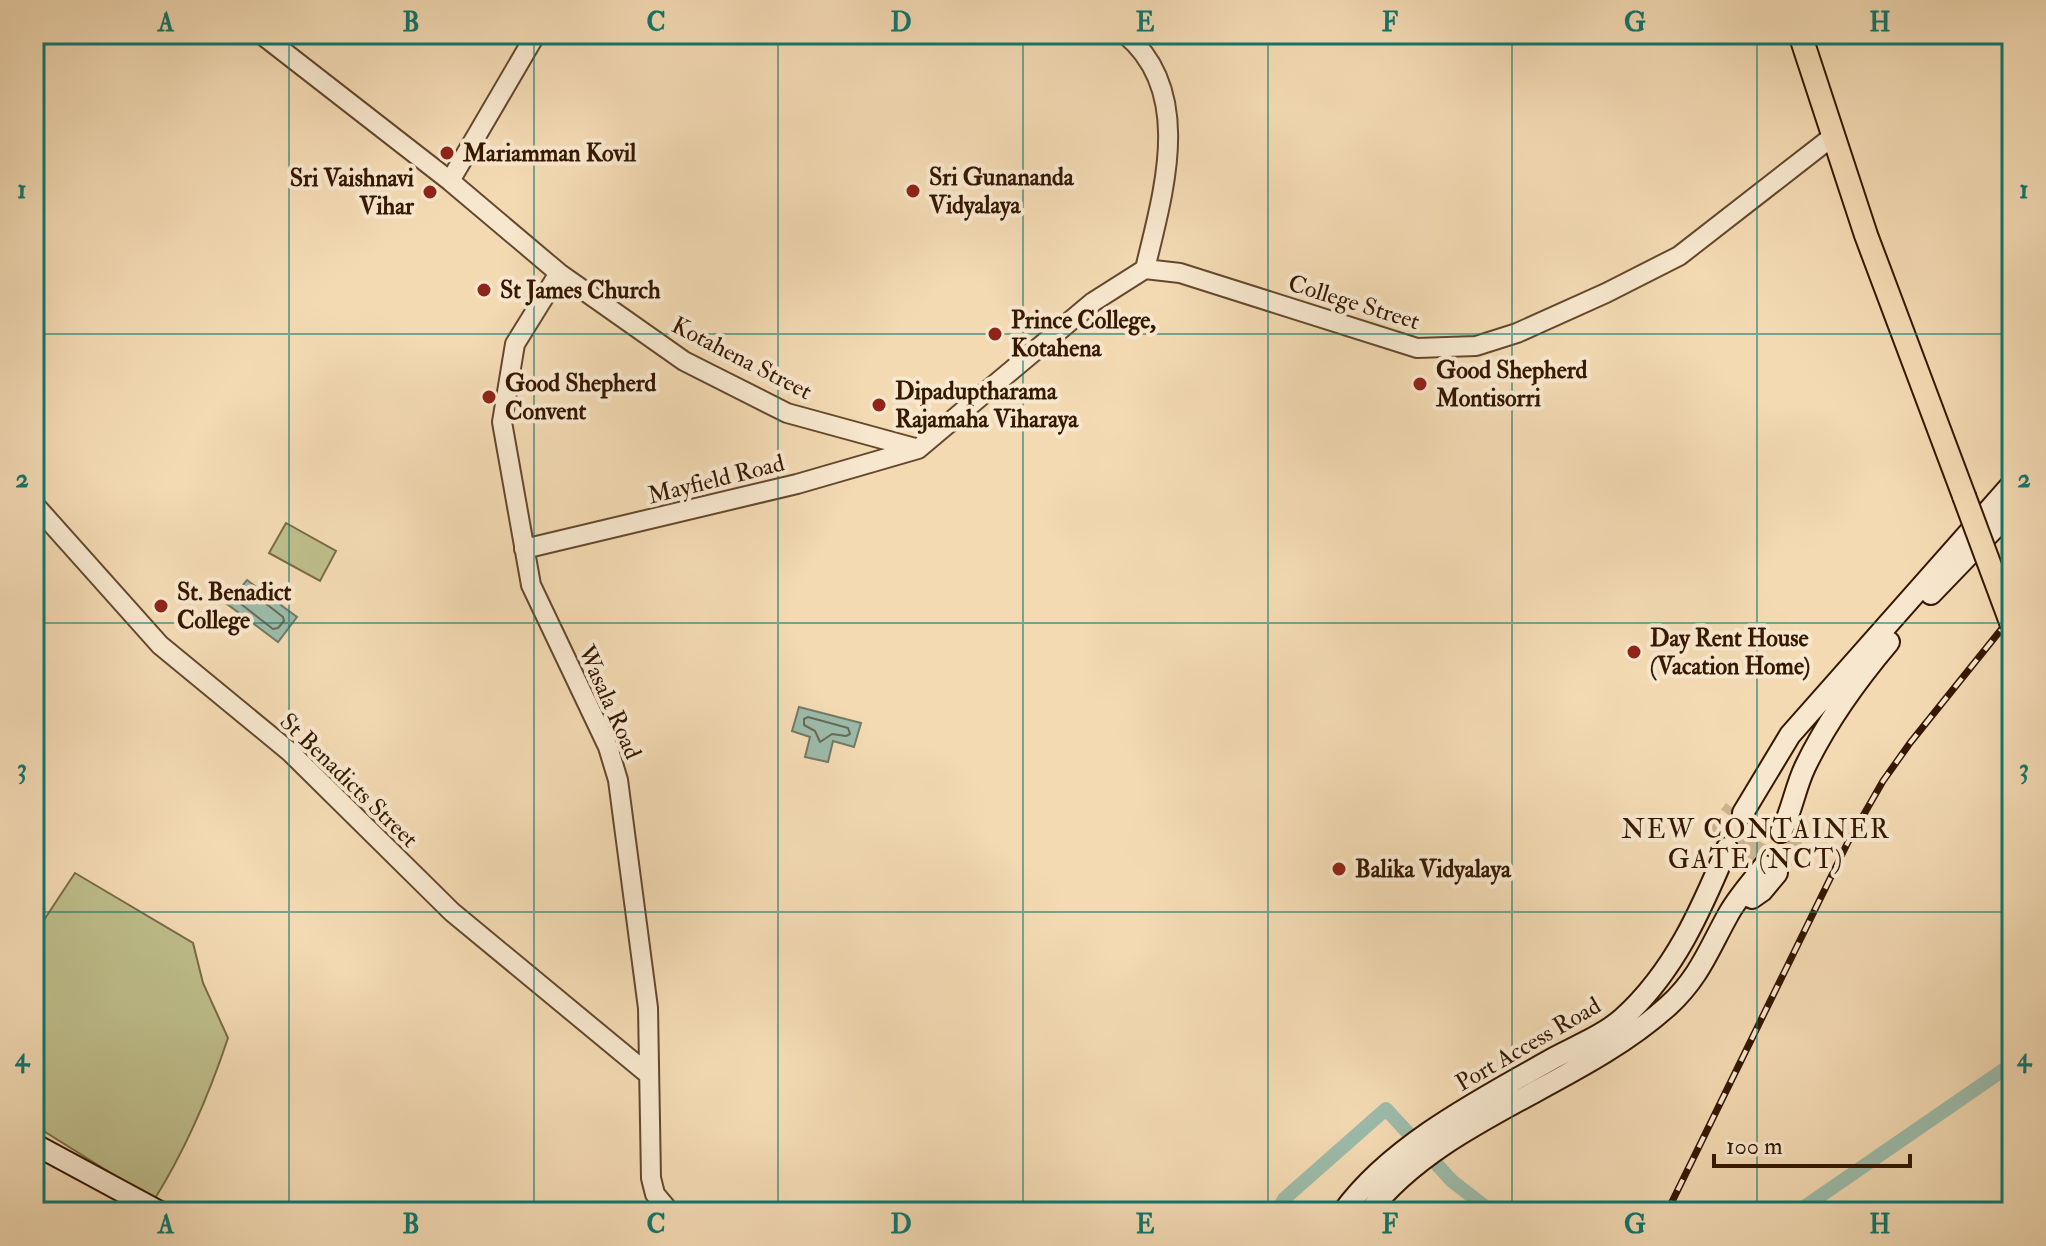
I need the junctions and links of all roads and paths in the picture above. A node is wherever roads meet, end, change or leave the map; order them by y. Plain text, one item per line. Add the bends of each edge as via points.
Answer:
1 (261, 34) edge
2 (536, 34) edge
3 (1125, 34) edge
4 (1800, 34) edge
5 (1832, 137) junction
6 (450, 181) junction
7 (1145, 269) junction
8 (559, 273) junction
9 (918, 449) junction
10 (2012, 484) edge
11 (34, 504) edge
12 (2012, 510) edge
13 (524, 549) junction
14 (2012, 625) edge
15 (1746, 857) junction
16 (1728, 913) junction
17 (648, 1074) junction
18 (1463, 1123) junction
19 (34, 1144) edge
20 (160, 1212) edge
21 (670, 1212) edge
22 (1343, 1212) edge
23 (1369, 1212) edge

1 - 6 street, Kotahena Street
2 - 6 street
3 - 7 street via 1154,65 1162,87 1169,149
4 - 5 main road
5 - 7 street, College Street via 1679,256 1517,333 1476,346 1417,348 1180,273
5 - 14 main road, bridge
6 - 8 street, Kotahena Street
7 - 9 street via 1093,302
8 - 9 street, Kotahena Street via 684,361 787,413
8 - 13 street, Wasala Road via 515,344 502,422
9 - 13 street, Mayfield Road via 797,484
10 - 12 main road via 1790,735 1763,823 1804,769 1852,685
11 - 17 street, St Benadicts Street via 160,645 290,752 452,912
13 - 17 street, Wasala Road via 531,585 608,747 618,780 648,1008
15 - 16 main road, Port Access Road
15 - 16 main road via 1762,891
15 - 18 main road, Port Access Road via 1704,903 1675,957 1620,1021
16 - 18 main road, Port Access Road via 1699,971 1670,1005 1588,1064
17 - 21 street, Wasala Road via 651,1178 655,1194
18 - 22 main road, Port Access Road via 1396,1158
18 - 23 main road, Port Access Road
19 - 20 main road

